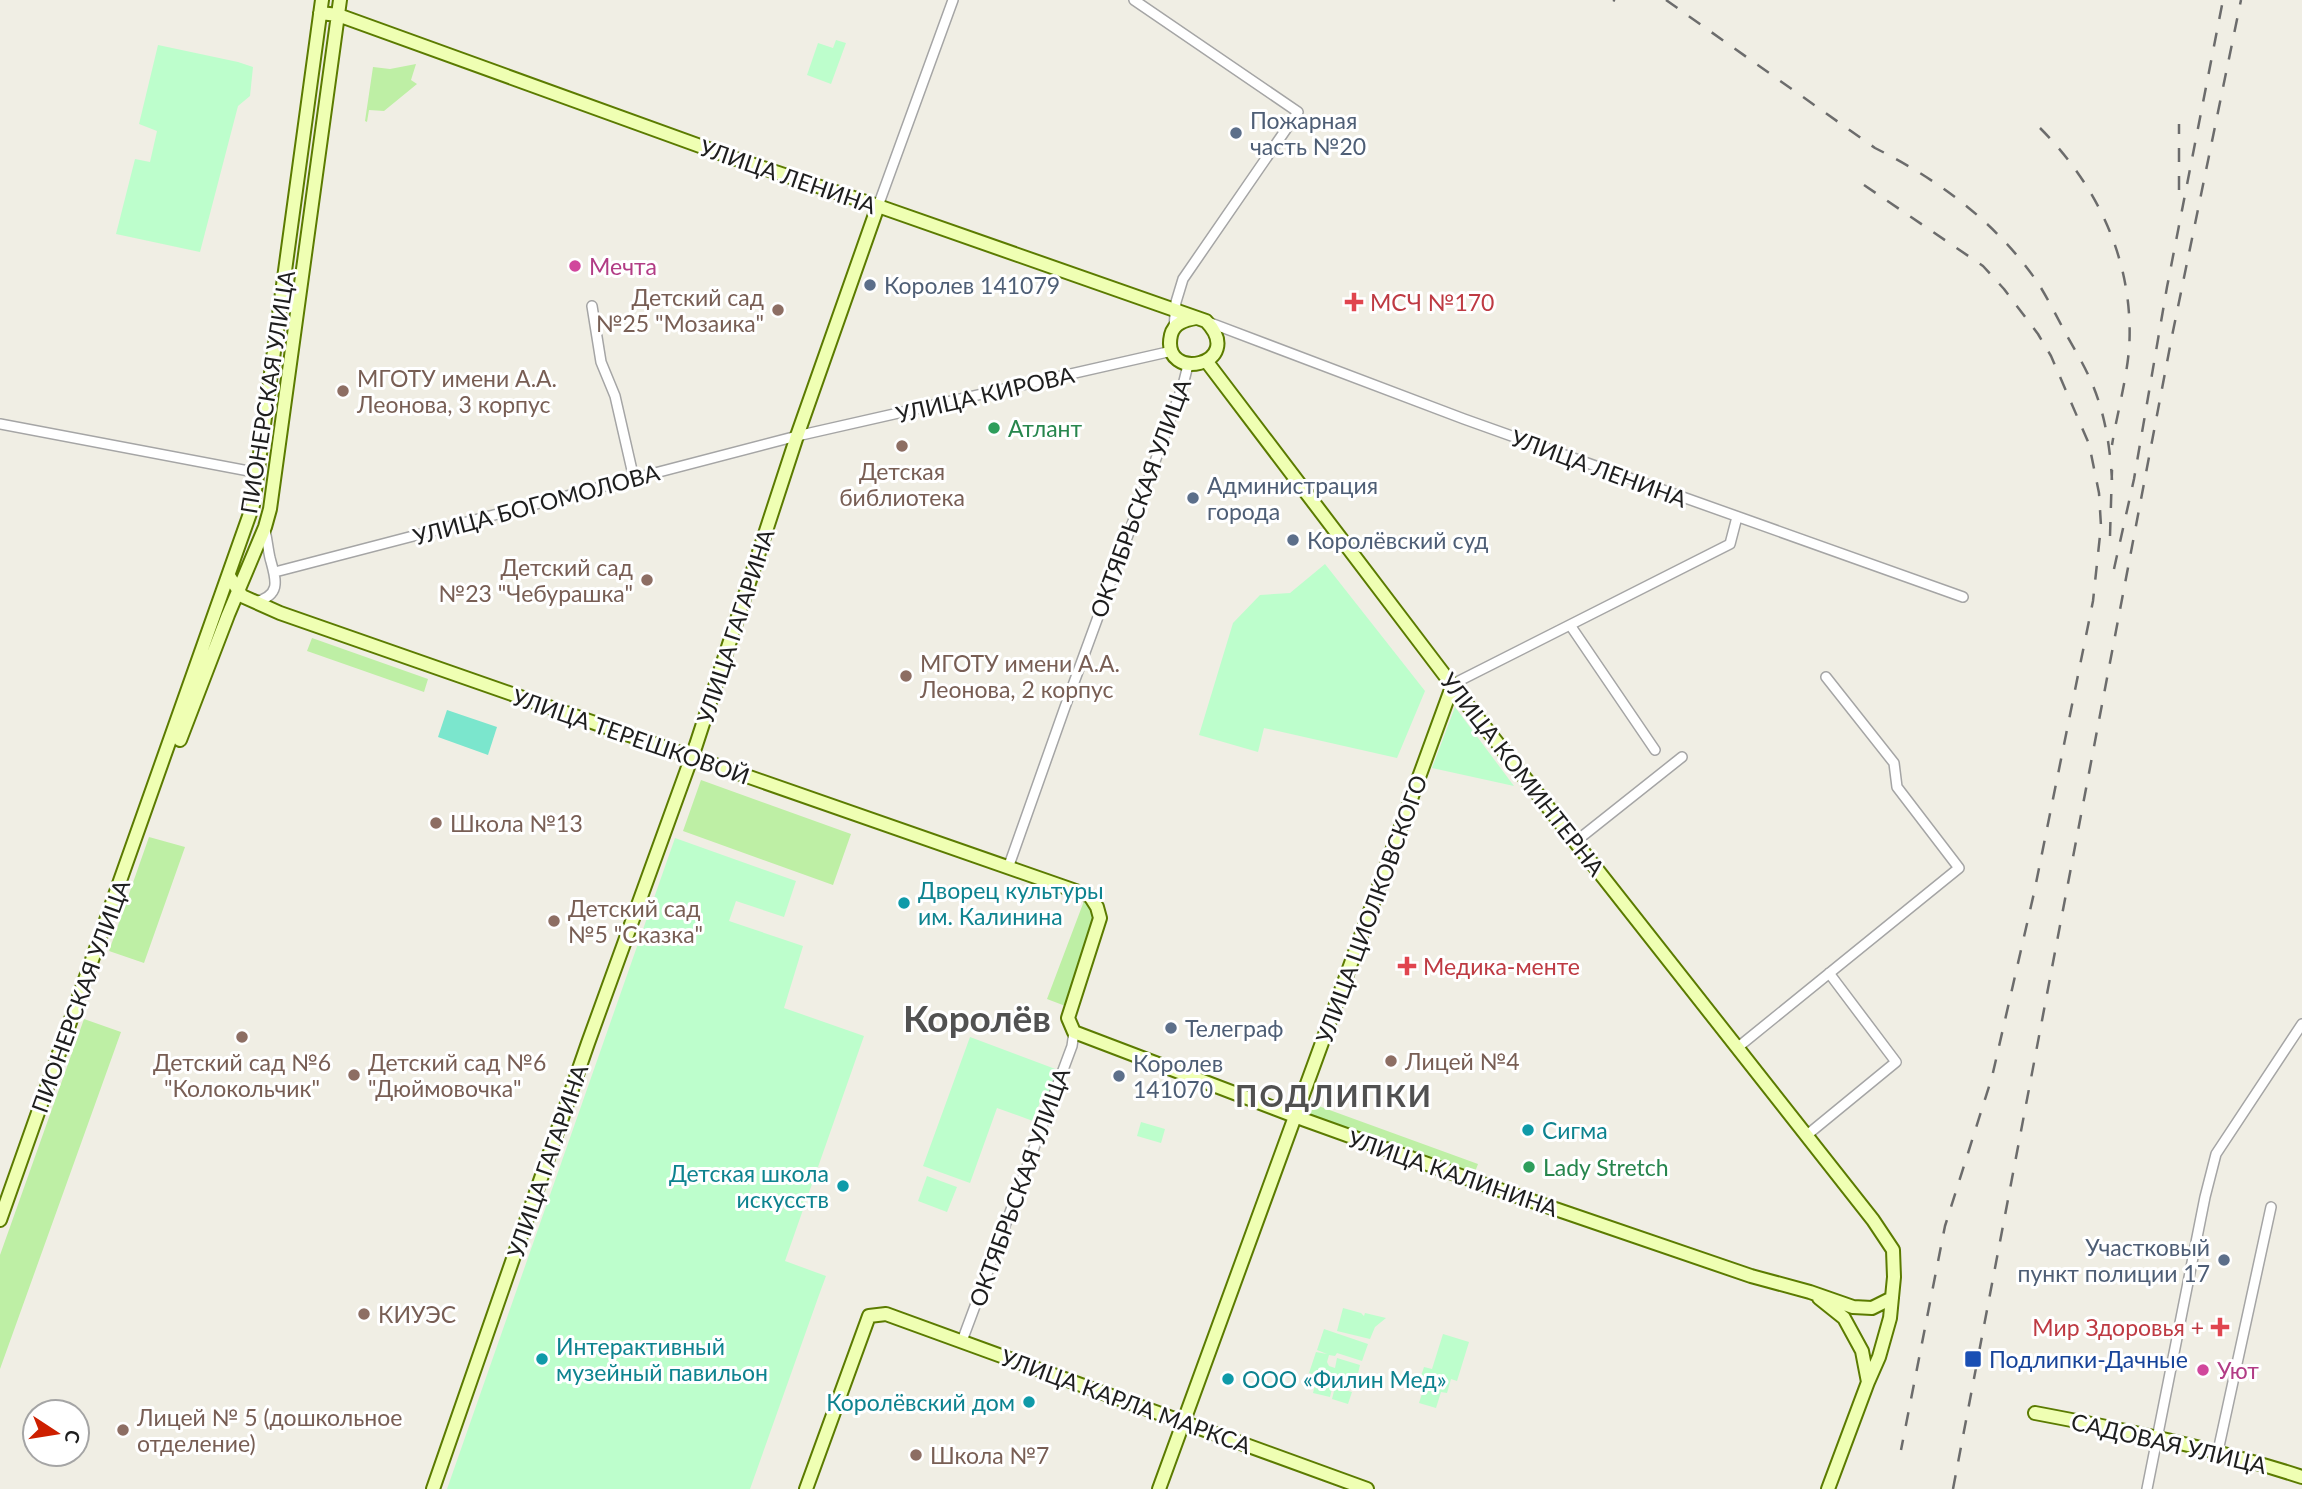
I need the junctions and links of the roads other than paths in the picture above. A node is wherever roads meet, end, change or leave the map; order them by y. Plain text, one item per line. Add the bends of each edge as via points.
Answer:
1 (340, 0) edge
2 (953, 0) edge
3 (1134, 0) edge
4 (321, 6) edge
5 (338, 15) junction
6 (878, 206) junction
7 (592, 306) dead end
8 (1174, 311) junction
9 (1201, 320) junction
10 (1174, 328) junction
11 (1238, 334) junction
12 (1218, 341) junction
13 (1172, 351) junction
14 (1207, 362) junction
15 (1188, 365) junction
16 (0, 424) edge
17 (797, 436) junction
18 (259, 473) junction
19 (634, 479) junction
20 (1737, 517) junction
21 (265, 527) junction
22 (275, 572) junction
23 (229, 576) junction
24 (240, 594) junction
25 (1962, 597) dead end
26 (255, 602) junction
27 (1570, 625) junction
28 (1826, 677) dead end
29 (1453, 684) junction
30 (1655, 750) dead end
31 (691, 757) junction
32 (1682, 757) dead end
33 (160, 772) junction
34 (1575, 842) junction
35 (1008, 868) junction
36 (1829, 973) junction
37 (2302, 1024) edge
38 (1074, 1032) junction
39 (1737, 1048) junction
40 (1295, 1116) junction
41 (1807, 1135) junction
42 (2271, 1208) dead end
43 (0, 1220) edge
44 (1811, 1292) junction
45 (1892, 1298) junction
46 (962, 1341) junction
47 (1862, 1351) junction
48 (1879, 1357) junction
49 (1868, 1382) junction
50 (2035, 1413) dead end
51 (1183, 1422) junction
52 (2157, 1436) junction
53 (2218, 1451) junction
54 (2302, 1476) edge
55 (433, 1489) edge
56 (806, 1489) edge
57 (1159, 1489) edge
58 (1367, 1489) edge
59 (1828, 1489) edge
60 (2147, 1489) edge

1 - 5 main road, ПИОНЕРСКАЯ УЛИЦА
2 - 6 street, УЛИЦА ГАГАРИНА
3 - 8 street via 1298,113 1182,279
4 - 5 main road, УЛИЦА ЛЕНИНА
4 - 18 main road, ПИОНЕРСКАЯ УЛИЦА
5 - 6 main road, УЛИЦА ЛЕНИНА via 723,155
5 - 21 main road, ПИОНЕРСКАЯ УЛИЦА via 274,491
6 - 8 main road, УЛИЦА ЛЕНИНА
6 - 17 main road, УЛИЦА ГАГАРИНА
7 - 19 street via 601,362 615,396
8 - 9 main road, УЛИЦА ЛЕНИНА
8 - 10 street
9 - 10 main road via 1184,320
9 - 11 street, УЛИЦА ЛЕНИНА
9 - 12 main road via 1215,330
10 - 13 main road
11 - 12 street
11 - 20 street, УЛИЦА ЛЕНИНА
12 - 14 main road
13 - 15 main road
13 - 17 street, УЛИЦА КИРОВА
14 - 15 main road
14 - 29 main road, УЛИЦА КОМИНТЕРНА
15 - 35 street, ОКТЯБРЬСКАЯ УЛИЦА
16 - 18 street
17 - 19 street, УЛИЦА БОГОМОЛОВА
17 - 31 main road, УЛИЦА ГАГАРИНА
18 - 23 main road, ПИОНЕРСКАЯ УЛИЦА via 251,513
19 - 22 street, УЛИЦА БОГОМОЛОВА
20 - 25 street, УЛИЦА ЛЕНИНА
20 - 27 street via 1730,544
21 - 22 street
21 - 24 main road, ПИОНЕРСКАЯ УЛИЦА
22 - 26 street via 273,593
23 - 24 main road
23 - 33 main road, ПИОНЕРСКАЯ УЛИЦА
24 - 26 main road, УЛИЦА ТЕРЕШКОВОЙ
24 - 33 main road, ПИОНЕРСКАЯ УЛИЦА via 171,762
26 - 31 main road, УЛИЦА ТЕРЕШКОВОЙ
27 - 29 street
27 - 30 street
28 - 36 street via 1894,763 1897,787 1959,868
29 - 34 main road, УЛИЦА КОМИНТЕРНА
29 - 40 main road, УЛИЦА ЦИОЛКОВСКОГО
31 - 35 main road, УЛИЦА ТЕРЕШКОВОЙ
31 - 55 main road, УЛИЦА ГАГАРИНА
32 - 34 street
33 - 43 main road, ПИОНЕРСКАЯ УЛИЦА
34 - 39 main road, УЛИЦА КОМИНТЕРНА
35 - 38 main road, УЛИЦА ТЕРЕШКОВОЙ via 1090,896 1097,907 1100,918 1068,1018
36 - 39 street
36 - 41 street via 1896,1062
37 - 52 street via 2216,1154
38 - 40 main road, УЛИЦА КАЛИНИНА
38 - 46 street, ОКТЯБРЬСКАЯ УЛИЦА
39 - 41 main road, УЛИЦА КОМИНТЕРНА
40 - 44 main road, УЛИЦА КАЛИНИНА via 1751,1276
40 - 51 main road, УЛИЦА ЦИОЛКОВСКОГО
41 - 45 main road, УЛИЦА КОМИНТЕРНА via 1892,1250
42 - 53 street
44 - 45 main road, УЛИЦА КАЛИНИНА via 1853,1307 1872,1308
44 - 47 main road via 1844,1318
45 - 48 main road, УЛИЦА КОМИНТЕРНА
46 - 51 main road, УЛИЦА КАРЛА МАРКСА
46 - 56 main road, УЛИЦА КАРЛА МАРКСА via 886,1314 869,1316
47 - 48 main road
47 - 49 main road
48 - 49 main road, УЛИЦА КОМИНТЕРНА
49 - 59 main road, УЛИЦА КОМИНТЕРНА
50 - 52 main road, САДОВАЯ УЛИЦА
51 - 57 main road, УЛИЦА ЦИОЛКОВСКОГО
51 - 58 main road, УЛИЦА КАРЛА МАРКСА
52 - 53 main road, САДОВАЯ УЛИЦА
52 - 60 street
53 - 54 main road, САДОВАЯ УЛИЦА

